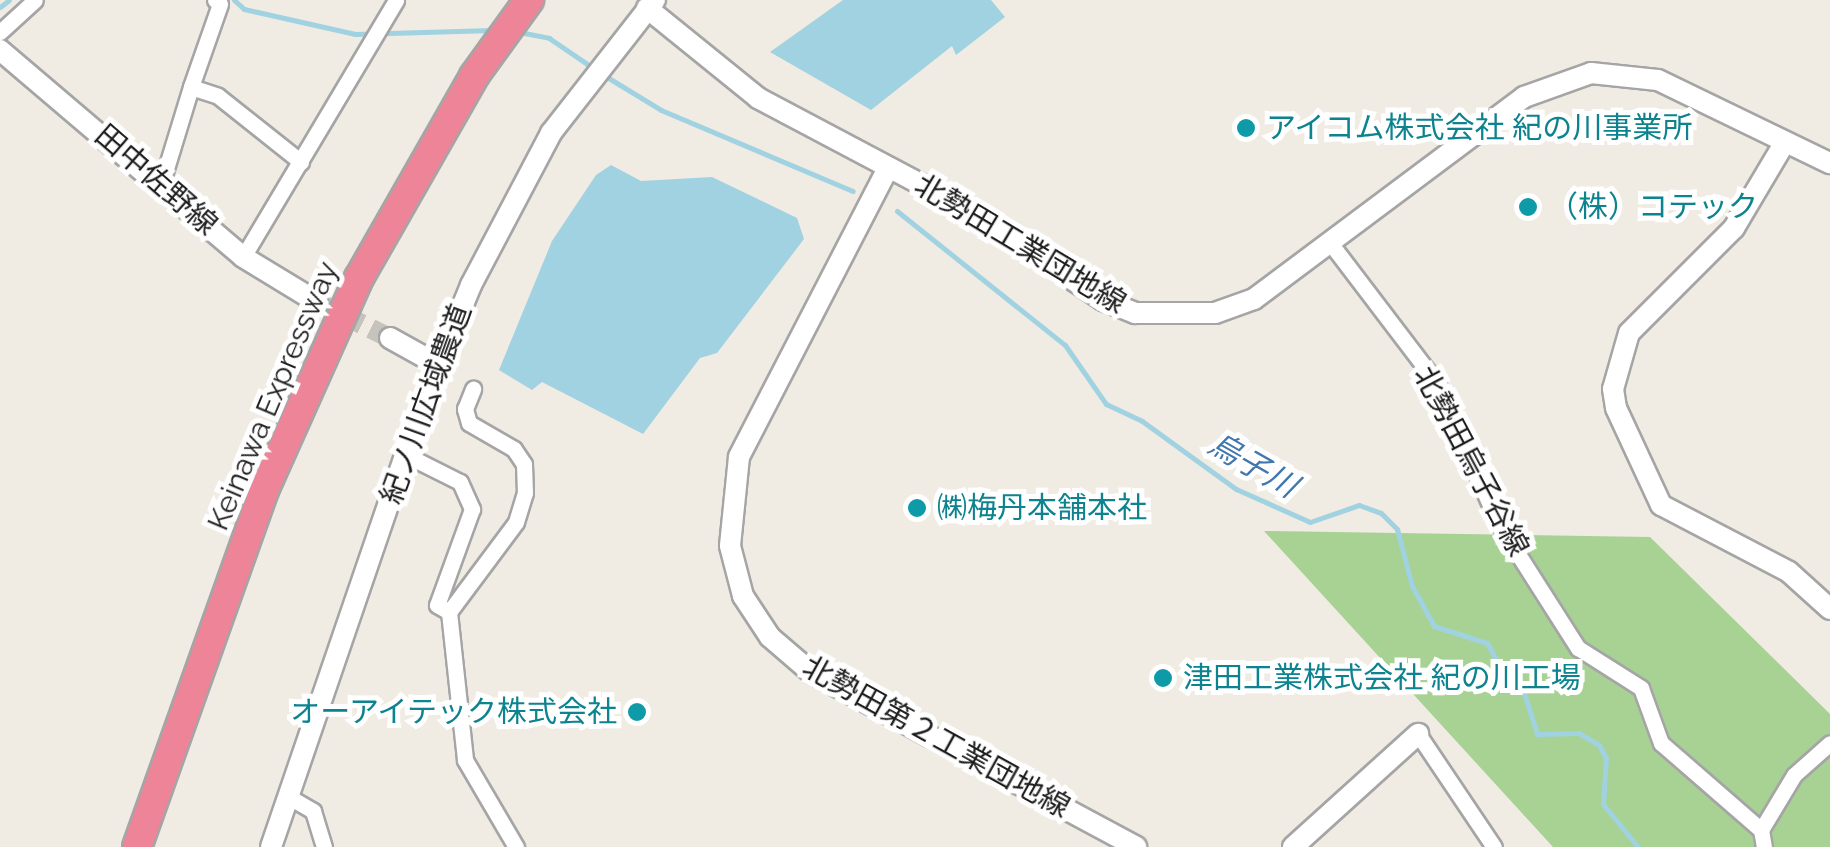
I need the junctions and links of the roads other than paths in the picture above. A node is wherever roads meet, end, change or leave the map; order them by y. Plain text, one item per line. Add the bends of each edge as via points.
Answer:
1 (35, 0) edge
2 (215, 0) edge
3 (396, 0) edge
4 (529, 0) edge
5 (645, 3) edge
6 (0, 32) edge
7 (0, 50) edge
8 (190, 87) junction
9 (1785, 142) junction
10 (301, 162) junction
11 (1830, 163) edge
12 (887, 170) junction
13 (162, 185) junction
14 (1330, 244) junction
15 (243, 257) junction
16 (317, 302) tunnel mouth
17 (390, 338) tunnel mouth
18 (437, 364) junction
19 (473, 389) dead end
20 (406, 455) junction
21 (1830, 609) edge
22 (449, 612) junction
23 (1418, 734) joint
24 (1830, 743) edge
25 (289, 797) junction
26 (1762, 839) edge
27 (137, 847) edge
28 (271, 847) edge
29 (324, 847) edge
30 (516, 847) edge
31 (1136, 847) edge
32 (1293, 847) edge
33 (1494, 847) edge

1 - 6 street
2 - 8 street via 220,4
3 - 10 street
4 - 27 highway, Keinawa Expressway via 474,76 358,278 225,594
5 - 12 street, 北勢田工業団地線 via 758,98
5 - 18 street, 紀ノ川広域農道 via 584,86 492,238
7 - 13 street, 田中佐野線
8 - 10 street via 218,96
8 - 13 street
9 - 11 street, 北勢田工業団地線
9 - 14 street, 北勢田工業団地線 via 1658,80 1591,72 1524,97
9 - 21 street via 1734,228 1629,334 1613,389 1661,506 1777,564
10 - 15 street
12 - 14 street, 北勢田工業団地線 via 962,206 1103,300 1135,313 1215,313 1254,299
12 - 31 street, 北勢田第２工業団地線 via 739,457 730,546 743,596 770,637 812,673
13 - 15 street, 田中佐野線
14 - 26 street, 北勢田烏子谷線 via 1436,384 1497,521 1578,648 1641,688 1661,743
15 - 16 street, 田中佐野線
17 - 18 street
18 - 20 street, 紀ノ川広域農道
19 - 22 street via 465,408 469,424 514,450 524,464 524,493 516,522
20 - 22 street via 460,482 472,509 437,605
20 - 25 street, 紀ノ川広域農道
22 - 30 street via 465,760
23 - 32 street
23 - 33 street
24 - 26 street via 1794,775
25 - 28 street, 紀ノ川広域農道
25 - 29 street via 314,811

